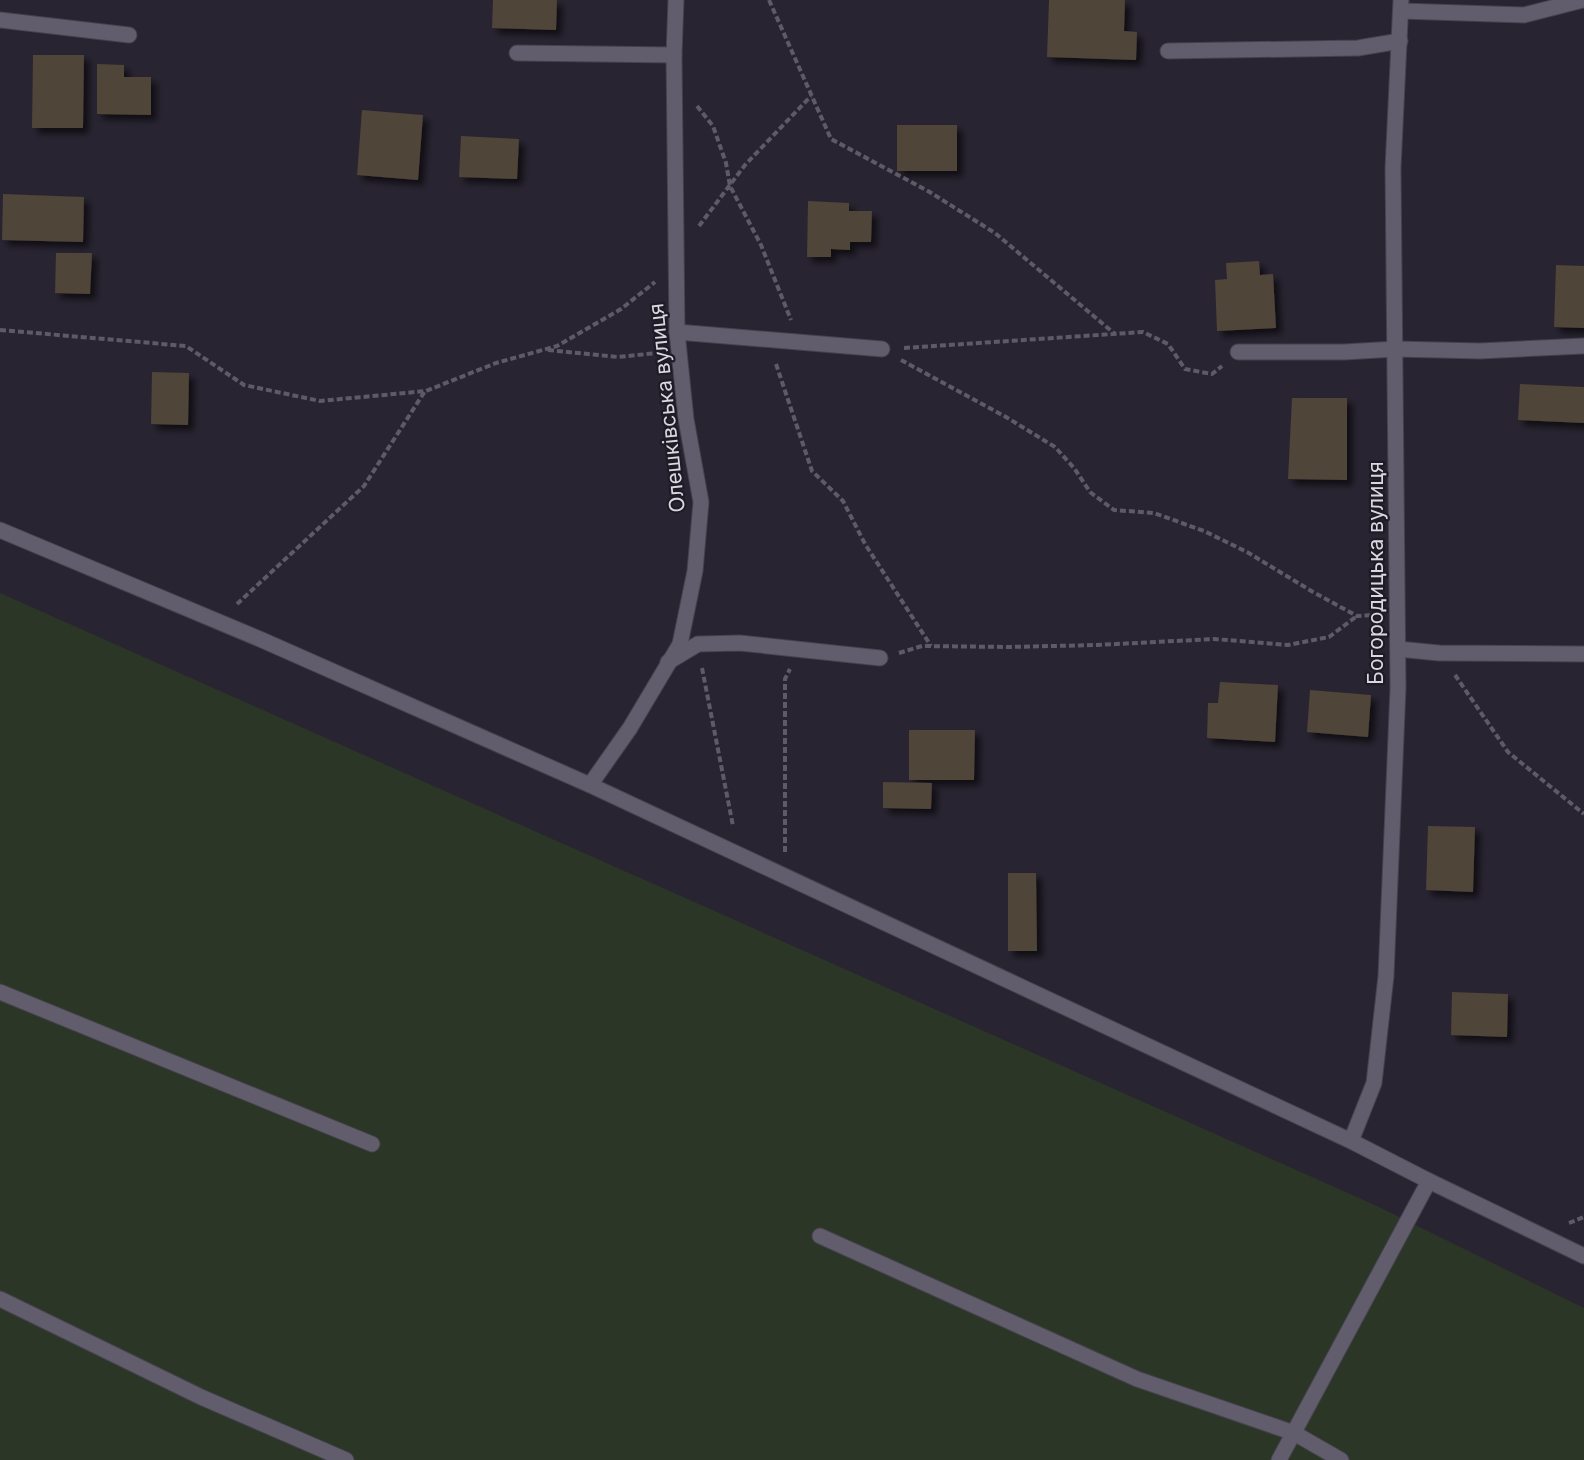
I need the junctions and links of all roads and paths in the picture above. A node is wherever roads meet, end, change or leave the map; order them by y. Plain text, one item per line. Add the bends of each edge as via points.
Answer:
1 (676, 0) edge
2 (769, 0) edge
3 (1583, 0) edge
4 (1401, 5) edge
5 (0, 20) edge
6 (129, 35) dead end
7 (1400, 40) junction
8 (1168, 51) dead end
9 (517, 53) dead end
10 (674, 55) junction
11 (675, 81) junction
12 (812, 96) junction
13 (730, 186) junction
14 (676, 258) junction
15 (0, 330) edge
16 (677, 332) junction
17 (1115, 334) junction
18 (768, 340) junction
19 (800, 342) junction
20 (1582, 346) edge
21 (882, 349) junction
22 (1396, 349) junction
23 (544, 350) junction
24 (680, 351) junction
25 (1238, 352) joint
26 (426, 391) junction
27 (0, 530) edge
28 (1398, 614) junction
29 (1358, 616) junction
30 (218, 621) junction
31 (698, 644) junction
32 (931, 646) junction
33 (1398, 649) junction
34 (801, 650) junction
35 (1439, 652) junction
36 (1584, 654) edge
37 (880, 658) joint
38 (668, 662) junction
39 (590, 785) junction
40 (1584, 814) edge
41 (738, 854) junction
42 (786, 876) junction
43 (0, 992) edge
44 (1351, 1141) junction
45 (372, 1144) dead end
46 (1429, 1181) junction
47 (820, 1236) dead end
48 (1584, 1256) edge
49 (0, 1299) edge
50 (1294, 1433) junction
51 (346, 1460) edge
52 (1279, 1460) edge
53 (1341, 1460) edge

1 - 10 street, Олешківська вулиця
2 - 12 path
3 - 4 street via 1524,15
4 - 7 street, Богородицька вулиця
5 - 6 street
7 - 8 street via 1358,48
7 - 22 street, Богородицька вулиця via 1394,168
9 - 10 street
10 - 11 street, Олешківська вулиця
11 - 13 path via 713,126
11 - 14 street, Олешківська вулиця
12 - 13 path via 745,165
12 - 17 path via 831,139 928,191 995,233
13 - 14 path
13 - 19 path via 761,245
14 - 16 street, Олешківська вулиця
14 - 23 path via 621,309
15 - 26 path via 186,346 244,385 320,401
16 - 18 street
16 - 24 street, Олешківська вулиця
17 - 21 path
17 - 25 path via 1143,332 1168,344 1185,369 1212,374
18 - 19 street
18 - 32 path via 812,471 843,501 865,544
19 - 21 street
20 - 22 street via 1480,351
21 - 29 path via 1055,447 1089,492 1114,510 1154,513 1204,531
22 - 25 street
22 - 28 street, Богородицька вулиця
23 - 24 path via 618,357
23 - 26 path via 496,363
24 - 38 street, Олешківська вулиця via 686,419 701,502 695,571 680,644
26 - 30 path via 364,486
27 - 30 street
28 - 29 path
28 - 33 street, Богородицька вулиця
29 - 32 path via 1329,637 1288,645 1214,639 1009,648
30 - 39 street
31 - 34 street
31 - 38 street
31 - 41 path
32 - 37 path
33 - 35 street
33 - 44 street, Богородицька вулиця via 1386,976 1374,1083
34 - 37 street
34 - 42 path via 784,679
35 - 36 street
35 - 40 path via 1508,752
38 - 39 street, Олешківська вулиця via 630,728
39 - 41 street
41 - 42 street
42 - 44 street
43 - 45 street
44 - 46 street
46 - 48 street
46 - 50 street
47 - 50 street via 1137,1379
49 - 51 street via 201,1397
50 - 52 street
50 - 53 street

